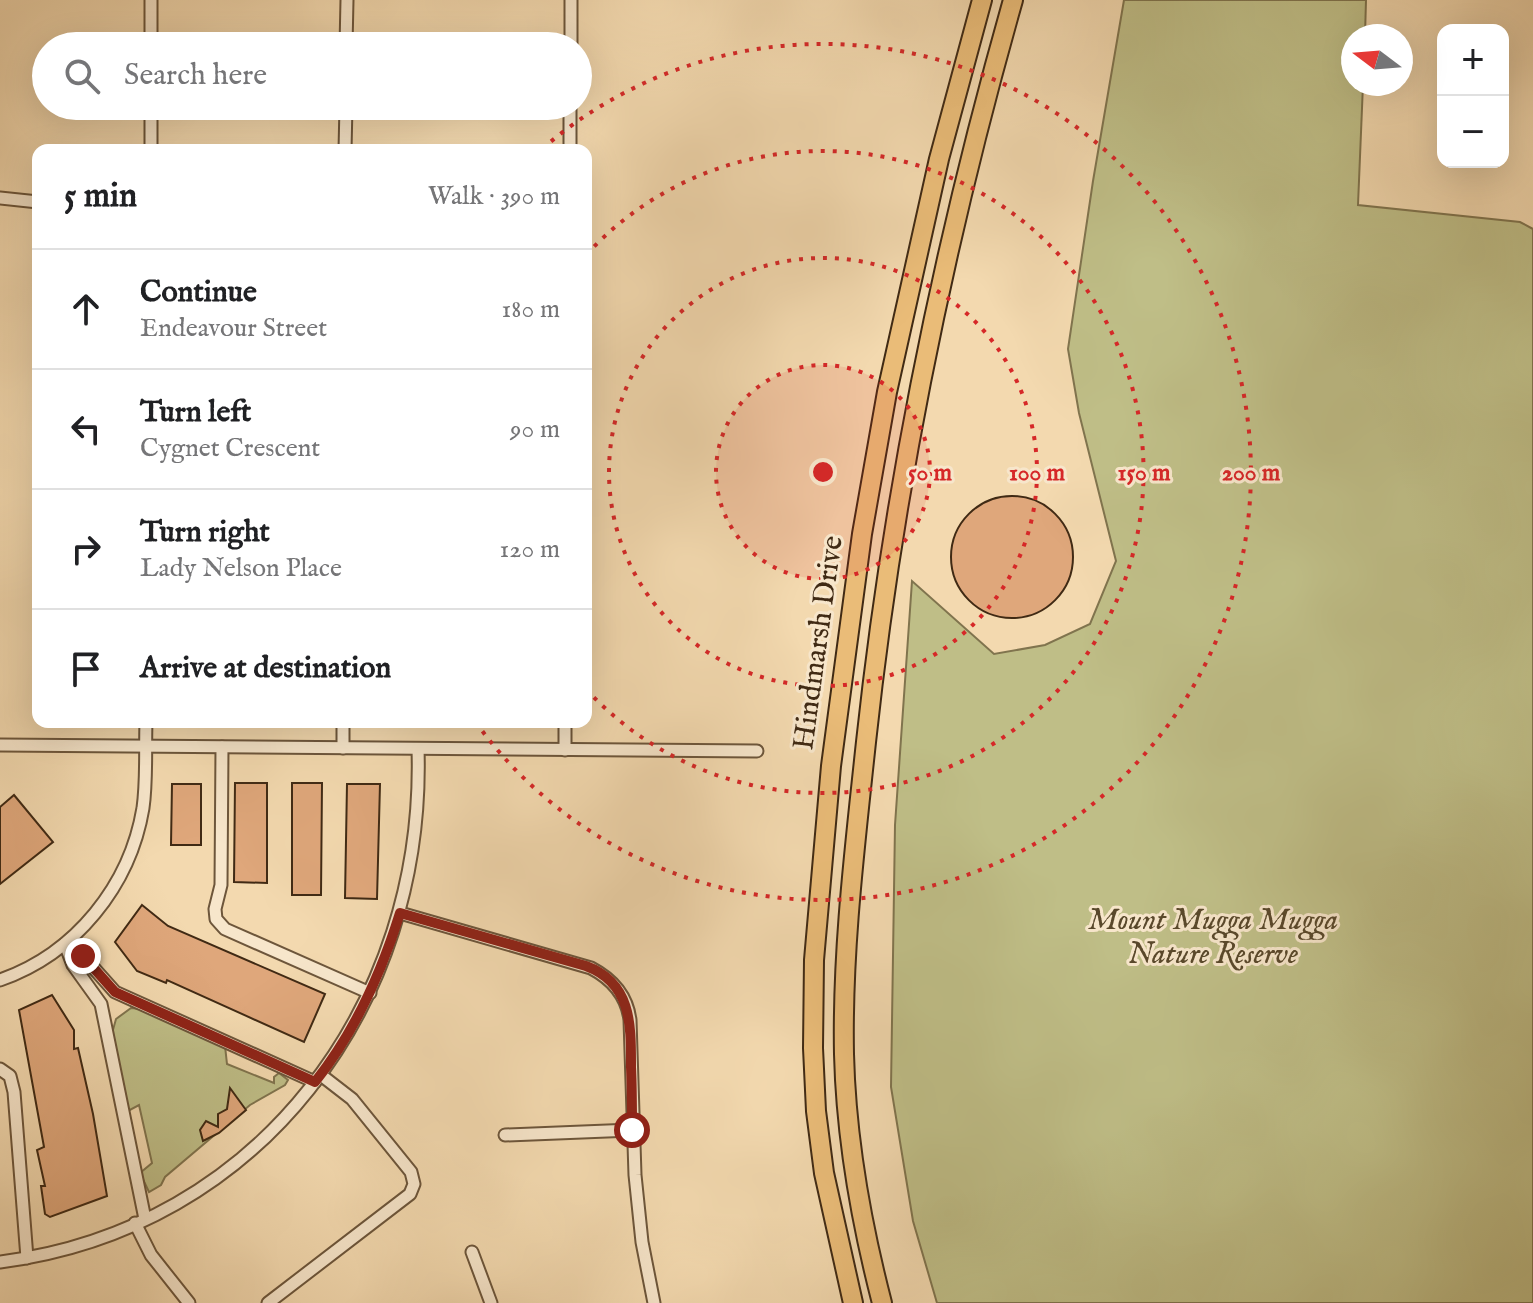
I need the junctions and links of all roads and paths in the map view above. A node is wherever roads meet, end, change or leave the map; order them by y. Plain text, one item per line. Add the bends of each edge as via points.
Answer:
1 (151, 0) edge
2 (347, 0) edge
3 (571, 0) edge
4 (982, 0) edge
5 (1013, 0) edge
6 (151, 32) edge
7 (346, 32) edge
8 (571, 32) edge
9 (151, 120) edge
10 (346, 120) edge
11 (570, 120) edge
12 (151, 144) edge
13 (345, 144) edge
14 (570, 144) edge
15 (0, 198) edge
16 (32, 201) edge
17 (146, 728) edge
18 (343, 728) edge
19 (565, 728) edge
20 (145, 744) junction
21 (0, 745) edge
22 (222, 747) junction
23 (343, 748) junction
24 (418, 749) junction
25 (565, 750) junction
26 (757, 751) dead end
27 (400, 913) junction
28 (65, 944) junction
29 (0, 980) edge
30 (370, 993) junction
31 (0, 1069) edge
32 (318, 1079) junction
33 (632, 1130) junction
34 (505, 1135) dead end
35 (140, 1221) junction
36 (472, 1252) dead end
37 (27, 1258) junction
38 (0, 1262) edge
39 (189, 1303) edge
40 (268, 1303) edge
41 (491, 1303) edge
42 (654, 1303) edge
43 (853, 1303) edge
44 (882, 1303) edge

1 - 6 street
2 - 7 street
3 - 8 street
4 - 43 main road, Hindmarsh Drive via 939,159 887,392 829,781 814,960 813,1071 824,1173
5 - 44 main road, Hindmarsh Drive via 948,256 909,443 882,611 856,837 845,973 846,1085 857,1183
9 - 12 street
10 - 13 street
11 - 14 street
15 - 16 street
17 - 20 street
18 - 23 street
19 - 25 street
20 - 21 street
20 - 22 street
20 - 28 street via 143,805 129,860 100,908
22 - 23 street
22 - 30 street via 218,924
23 - 24 street
24 - 25 street
24 - 27 street via 417,815
25 - 26 street
27 - 30 street
27 - 33 street via 586,966 612,982 630,1020
28 - 29 street
28 - 32 street via 115,992
28 - 35 street via 101,1004
30 - 32 street
31 - 37 street via 10,1076 14,1092
32 - 35 street via 238,1160
32 - 40 street via 352,1099 411,1172 414,1184 410,1194
33 - 34 street
33 - 42 street via 642,1242
35 - 37 street
35 - 39 street via 151,1255
36 - 41 street
37 - 38 street

